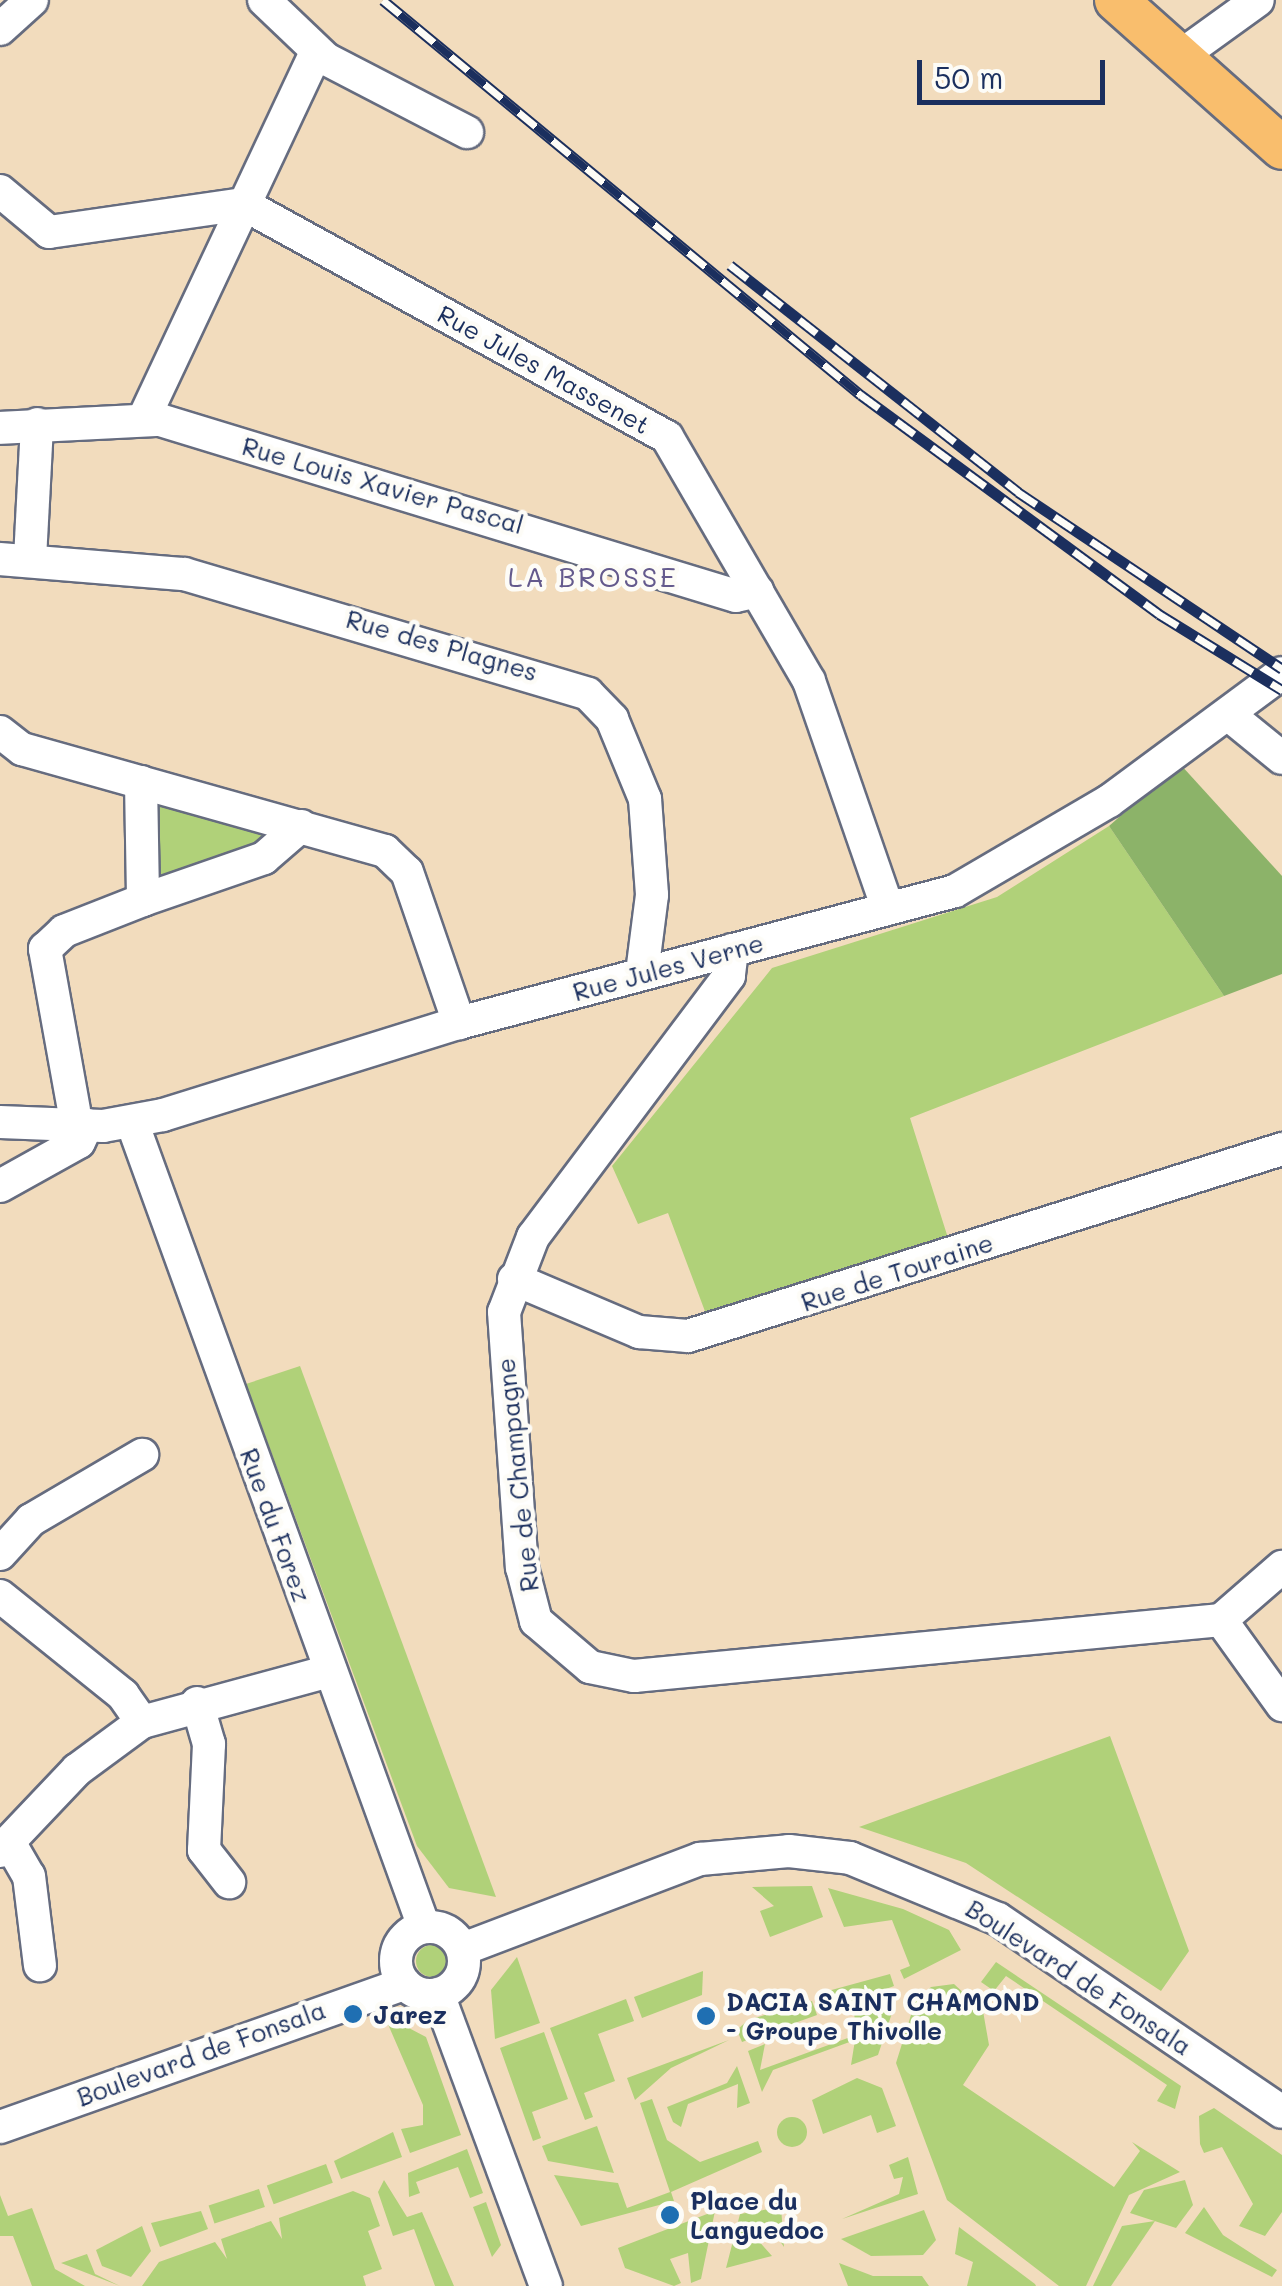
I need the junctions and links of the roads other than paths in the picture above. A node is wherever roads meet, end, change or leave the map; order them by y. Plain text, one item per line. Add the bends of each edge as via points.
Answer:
1 (32, 0) edge
2 (264, 0) edge
3 (1116, 0) edge
4 (1258, 0) edge
5 (0, 28) edge
6 (316, 53) junction
7 (1179, 56) junction
8 (467, 132) dead end
9 (1282, 148) edge
10 (0, 191) edge
11 (243, 204) junction
12 (144, 418) junction
13 (36, 424) junction
14 (0, 428) edge
15 (15, 559) edge
16 (757, 591) junction
17 (1282, 673) edge
18 (1229, 715) junction
19 (0, 732) edge
20 (1282, 758) edge
21 (141, 782) junction
22 (300, 826) junction
23 (142, 900) junction
24 (888, 908) junction
25 (732, 950) junction
26 (642, 973) junction
27 (459, 1023) junction
28 (81, 1118) junction
29 (0, 1122) edge
30 (132, 1122) junction
31 (1282, 1149) edge
32 (0, 1186) edge
33 (514, 1279) junction
34 (142, 1455) dead end
35 (0, 1554) edge
36 (1282, 1567) edge
37 (0, 1596) edge
38 (1221, 1620) junction
39 (330, 1671) junction
40 (197, 1703) junction
41 (1282, 1705) edge
42 (142, 1722) junction
43 (4, 1847) edge
44 (230, 1882) dead end
45 (424, 1926) junction
46 (462, 1949) junction
47 (40, 1965) dead end
48 (400, 1973) junction
49 (438, 1994) junction
50 (0, 2104) edge
51 (1281, 2109) edge
52 (0, 2127) edge
53 (546, 2286) edge

1 - 5 street
2 - 6 street
3 - 7 main road
4 - 7 street
6 - 8 street
6 - 11 street
7 - 9 main road
10 - 11 street via 49,232
11 - 12 street
11 - 16 street, Rue Jules Massenet via 668,437
12 - 13 street, Rue Louis Xavier Pascal
12 - 16 street, Rue Louis Xavier Pascal via 719,592
13 - 14 street, Rue Louis Xavier Pascal
13 - 15 street
15 - 26 street, Rue des Plagnes via 184,574 588,694 612,719 645,798 652,895
16 - 24 street, Rue Jules Massenet via 824,717
17 - 18 street, Rue Jules Verne
18 - 20 street
18 - 24 street, Rue Jules Verne via 1013,863
19 - 21 street via 22,749
21 - 22 street
21 - 23 street
22 - 23 street via 289,846 264,858
22 - 27 street via 385,852 407,872
23 - 28 street via 64,930 46,949
24 - 25 street, Rue Jules Verne
25 - 26 street, Rue Jules Verne
25 - 33 street, Rue de Champagne via 730,976 534,1237
26 - 27 street, Rue Jules Verne
27 - 30 street, Rue Jules Verne
28 - 29 street, Rue Jules Verne
28 - 30 street, Rue Jules Verne
28 - 32 street via 79,1142
30 - 39 street, Rue du Forez
31 - 33 street, Rue de Touraine via 688,1336 639,1332
33 - 38 street, Rue de Champagne via 504,1345 528,1598 556,1644 590,1667 634,1676
34 - 35 street via 31,1520
36 - 38 street
37 - 42 street via 122,1695
38 - 41 street
39 - 40 street
39 - 45 street, Rue du Forez
40 - 42 street
40 - 44 street via 209,1744 204,1850
42 - 43 street via 77,1770
43 - 47 street via 29,1876
45 - 46 street via 451,1933
45 - 48 street via 404,1938
46 - 49 street via 461,1975
46 - 51 street, Boulevard de Fonsala via 700,1860 789,1851 850,1858 998,1919
48 - 49 street
48 - 50 street, Boulevard de Fonsala
48 - 52 street, Boulevard de Fonsala
49 - 53 street

